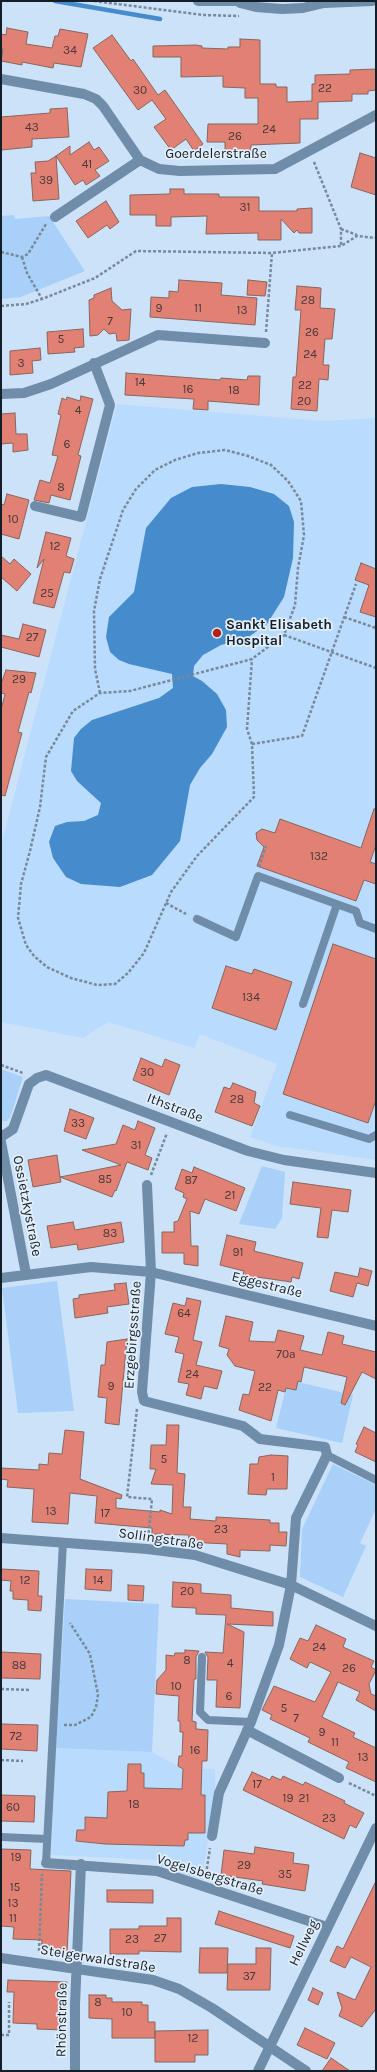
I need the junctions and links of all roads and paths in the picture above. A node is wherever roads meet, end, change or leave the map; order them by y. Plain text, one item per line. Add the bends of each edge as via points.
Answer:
1 (198, 1) edge
2 (372, 1) edge
3 (244, 2) edge
4 (320, 2) edge
5 (1, 78) edge
6 (376, 115) edge
7 (310, 151) junction
8 (140, 160) junction
9 (55, 217) joint
10 (341, 229) junction
11 (358, 236) junction
12 (376, 238) edge
13 (341, 246) junction
14 (1, 252) edge
15 (272, 253) junction
16 (22, 257) junction
17 (42, 299) junction
18 (1, 306) edge
19 (266, 343) joint
20 (94, 363) junction
21 (1, 394) edge
22 (35, 506) dead end
23 (356, 584) dead end
24 (344, 617) junction
25 (376, 628) edge
26 (284, 635) junction
27 (332, 652) junction
28 (252, 659) junction
29 (376, 668) edge
30 (100, 693) junction
31 (252, 744) junction
32 (266, 846) dead end
33 (258, 876) junction
34 (166, 903) junction
35 (337, 904) junction
36 (197, 919) joint
37 (376, 929) edge
38 (303, 1004) dead end
39 (1, 1065) edge
40 (37, 1078) junction
41 (290, 1114) dead end
42 (171, 1122) junction
43 (376, 1135) edge
44 (1, 1137) edge
45 (1, 1142) edge
46 (376, 1173) edge
47 (147, 1185) joint
48 (151, 1272) junction
49 (26, 1274) junction
50 (1, 1278) edge
51 (376, 1326) edge
52 (144, 1401) junction
53 (327, 1455) junction
54 (376, 1480) edge
55 (1, 1538) edge
56 (63, 1542) junction
57 (147, 1549) junction
58 (291, 1585) junction
59 (59, 1620) junction
60 (376, 1626) edge
61 (202, 1658) dead end
62 (1, 1689) edge
63 (30, 1690) dead end
64 (54, 1725) junction
65 (249, 1726) junction
66 (1, 1760) edge
67 (24, 1761) dead end
68 (339, 1778) joint
69 (376, 1796) edge
70 (376, 1828) edge
71 (212, 1836) joint
72 (1, 1837) edge
73 (47, 1839) junction
74 (46, 1863) junction
75 (81, 1864) junction
76 (204, 1887) junction
77 (327, 1927) junction
78 (1, 1958) edge
79 (38, 1964) junction
80 (77, 1970) junction
81 (9, 2002) dead end
82 (1, 2035) edge
83 (270, 2046) junction
84 (74, 2071) edge
85 (258, 2071) edge
86 (306, 2071) edge

1 - 3 street
2 - 4 street
3 - 4 street via 256,7 282,9 304,8
5 - 8 street via 96,98
6 - 7 street, Goerdelerstraße
7 - 8 street, Goerdelerstraße via 275,168 180,171 159,169
7 - 10 path
8 - 9 street
9 - 16 path via 43,226 28,254
10 - 11 path
10 - 13 path
11 - 12 path
11 - 13 path
13 - 15 path
14 - 16 path
15 - 17 path via 136,251 95,278
15 - 19 path
16 - 17 path via 27,273
17 - 18 path via 26,304
19 - 20 street via 158,335
20 - 21 street via 51,384 24,393
20 - 22 street via 110,405 81,517
23 - 24 path
24 - 25 path
24 - 27 path
26 - 27 path
26 - 28 path
26 - 30 path via 295,605 304,535 301,501 288,481 271,465 248,456 225,450 198,453 175,460 155,470 136,489 123,510 103,572 94,611 93,635 95,669
27 - 29 path
27 - 31 path via 302,736
28 - 30 path via 130,691
28 - 31 path via 248,729
30 - 34 path via 73,711 46,757 40,807 18,901 18,918 26,945 47,967 71,978 97,985 115,984 144,953
31 - 34 path via 254,798 197,856
32 - 33 path
33 - 35 lane
33 - 36 lane via 236,937
34 - 36 path
35 - 37 lane via 356,911 360,923
35 - 38 lane
39 - 40 path
40 - 42 street, Ithstraße via 46,1075
40 - 44 street via 29,1084 13,1129
41 - 43 lane via 369,1139
42 - 46 street, Ithstraße via 248,1151 284,1160
42 - 47 path
45 - 49 street, Ossietzkystraße
47 - 48 street
48 - 49 street, Eggestraße via 91,1267
48 - 51 street, Eggestraße
48 - 52 street, Erzgebirgsstraße via 142,1392
49 - 50 street, Eggestraße
52 - 53 street, Erzgebirgsstraße via 243,1426 260,1439 325,1447
52 - 57 path via 136,1411 128,1497 152,1499
53 - 54 lane
53 - 58 street via 296,1518
55 - 56 street, Sollingstraße
56 - 57 street, Sollingstraße
56 - 59 lane
57 - 58 street, Sollingstraße via 195,1555
58 - 60 street, Sollingstraße
58 - 65 street via 279,1645
59 - 64 lane
59 - 64 path via 68,1620 90,1654 98,1696 91,1717 75,1725
61 - 65 lane via 200,1712 208,1720
62 - 63 path
64 - 73 lane
65 - 68 street
65 - 71 street via 219,1793
66 - 67 path
68 - 69 path
70 - 77 street, Hellweg
71 - 76 path
72 - 73 lane
73 - 74 lane
74 - 75 street, Vogelsbergstraße
74 - 79 path via 42,1868
75 - 76 street, Vogelsbergstraße via 157,1871
75 - 80 street
76 - 77 street, Vogelsbergstraße
77 - 83 street, Hellweg
78 - 79 street, Steigerwaldstraße
79 - 80 street, Steigerwaldstraße
80 - 83 street, Steigerwaldstraße via 153,1980 178,1989
80 - 84 street, Rhönstraße
81 - 82 path via 9,2035
83 - 85 street, Hellweg
83 - 86 street, Steigerwaldstraße

